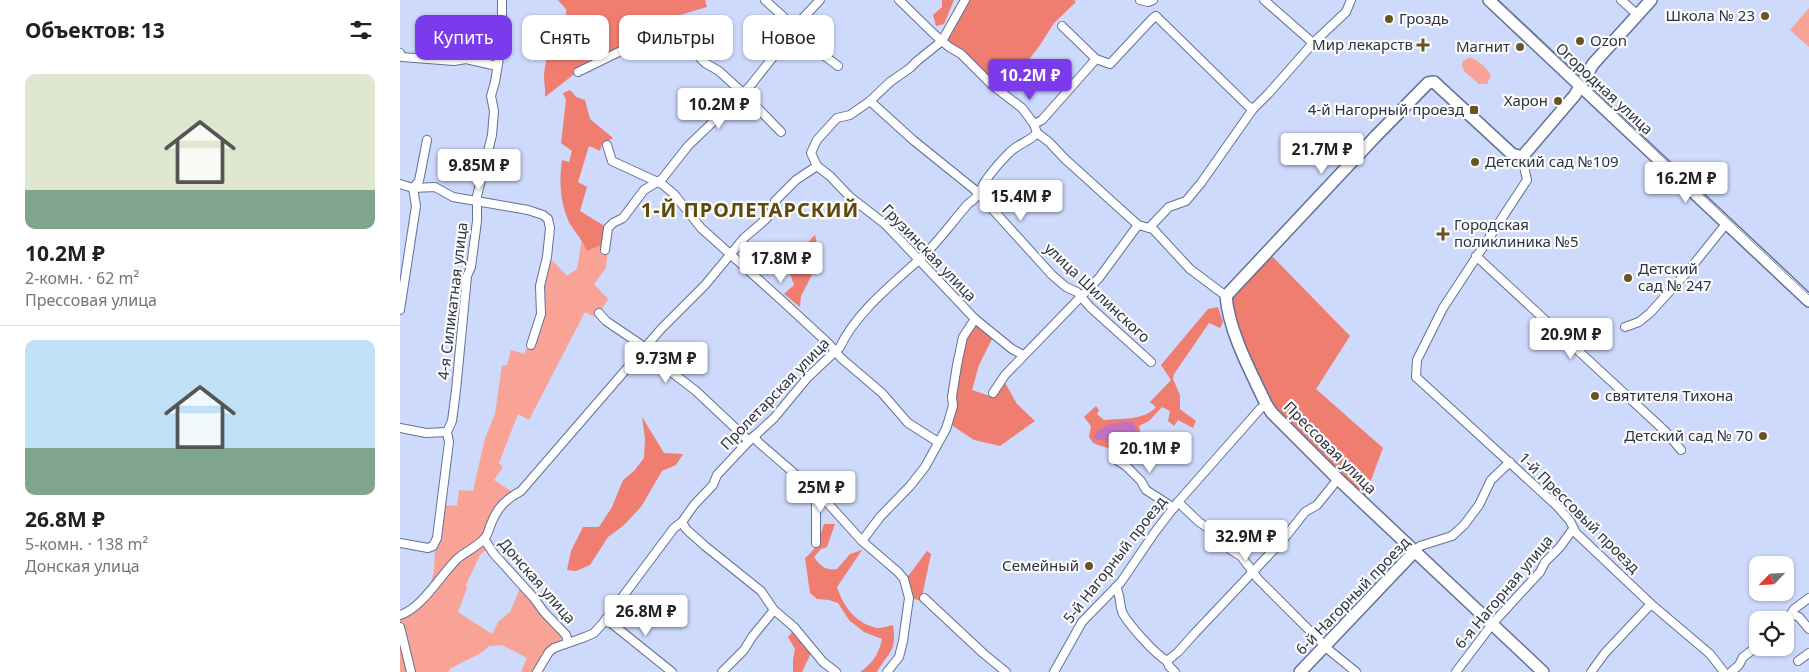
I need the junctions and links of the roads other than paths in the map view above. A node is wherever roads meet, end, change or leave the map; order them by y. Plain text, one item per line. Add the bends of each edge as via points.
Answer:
1 (502, 0) edge
2 (765, 0) edge
3 (820, 0) edge
4 (899, 0) edge
5 (965, 0) edge
6 (1264, 0) edge
7 (1351, 0) edge
8 (1489, 0) edge
9 (1621, 0) edge
10 (1651, 0) edge
11 (781, 15) edge
12 (806, 15) edge
13 (1638, 15) junction
14 (1062, 26) dead end
15 (942, 42) junction
16 (1313, 43) junction
17 (400, 53) edge
18 (1096, 59) junction
19 (770, 60) edge
20 (830, 60) edge
21 (497, 66) junction
22 (838, 66) dead end
23 (578, 72) dead end
24 (1580, 86) junction
25 (743, 92) junction
26 (870, 101) junction
27 (1253, 109) junction
28 (1034, 124) junction
29 (781, 132) dead end
30 (1037, 133) junction
31 (427, 140) dead end
32 (607, 145) dead end
33 (1522, 157) junction
34 (817, 166) junction
35 (658, 182) junction
36 (400, 184) edge
37 (413, 188) junction
38 (979, 195) junction
39 (476, 202) junction
40 (1726, 224) junction
41 (1138, 225) junction
42 (1149, 228) junction
43 (605, 250) dead end
44 (730, 255) junction
45 (1476, 256) junction
46 (919, 259) junction
47 (1080, 296) junction
48 (1226, 296) junction
49 (1809, 301) edge
50 (400, 310) edge
51 (599, 313) dead end
52 (975, 319) junction
53 (1625, 327) dead end
54 (531, 345) dead end
55 (644, 350) junction
56 (836, 352) junction
57 (1023, 355) junction
58 (1151, 362) dead end
59 (993, 393) dead end
60 (1266, 404) junction
61 (400, 428) edge
62 (447, 432) junction
63 (752, 439) junction
64 (938, 442) junction
65 (1681, 450) dead end
66 (1115, 459) dead end
67 (1510, 462) junction
68 (1338, 479) junction
69 (819, 495) junction
70 (1176, 505) junction
71 (682, 522) junction
72 (1573, 529) junction
73 (484, 539) junction
74 (862, 541) junction
75 (400, 543) edge
76 (816, 543) dead end
77 (1415, 551) junction
78 (1253, 571) junction
79 (1116, 587) junction
80 (924, 598) dead end
81 (1809, 598) edge
82 (1651, 604) junction
83 (774, 610) junction
84 (1793, 611) edge
85 (400, 615) edge
86 (1794, 615) edge
87 (606, 619) junction
88 (1492, 623) junction
89 (400, 627) edge
90 (1809, 629) edge
91 (568, 642) junction
92 (1326, 645) junction
93 (1749, 653) edge
94 (1809, 653) edge
95 (1798, 661) dead end
96 (1168, 668) edge
97 (1722, 671) edge
98 (411, 672) edge
99 (537, 672) edge
100 (672, 672) edge
101 (722, 672) edge
102 (836, 672) edge
103 (887, 672) edge
104 (1006, 672) edge
105 (1054, 672) edge
106 (1300, 672) edge
107 (1356, 672) edge
108 (1456, 672) edge
109 (1543, 672) edge
110 (1591, 672) edge
111 (1732, 672) edge

1 - 21 street, 4-я Силикатная улица via 502,40
2 - 11 street
3 - 12 street
4 - 15 street
5 - 15 street
6 - 16 street
7 - 16 street via 1346,12
8 - 24 street, Огородная улица
9 - 13 street
10 - 13 street
13 - 24 street via 1593,64
14 - 18 street
15 - 26 street
15 - 28 street via 961,54 992,85 1022,108
16 - 27 street
17 - 21 street via 402,57 466,59
18 - 27 street via 1110,64 1156,16
18 - 28 street via 1042,120
19 - 25 street
20 - 22 street
21 - 39 street, 4-я Силикатная улица via 491,96 494,111 492,135
23 - 25 street via 668,28
24 - 33 street
24 - 40 street, Огородная улица
25 - 29 street
25 - 35 street via 688,146
26 - 34 street via 850,115 838,118 817,140 811,154
26 - 38 street, улица Шилинского
27 - 42 street via 1186,201 1169,208
28 - 30 street
30 - 38 street, Пролетарская улица via 1010,152 986,180
30 - 41 street
31 - 37 street via 418,181
32 - 35 street via 612,161
33 - 45 street via 1528,180
33 - 48 street via 1512,154 1434,82 1428,83
34 - 44 street via 796,180 775,201 770,215
34 - 46 street, Грузинская улица via 885,224
35 - 43 street via 644,190 623,218 608,228
35 - 44 street via 674,194 701,228
36 - 37 street
37 - 39 street via 435,187 453,197
37 - 50 street via 416,206
38 - 46 street, Пролетарская улица
38 - 47 street, улица Шилинского via 1052,275
39 - 54 street via 528,210 548,219 548,250 540,286 541,314
39 - 62 street, 4-я Силикатная улица via 477,221 467,276 456,390 452,421
40 - 49 street, Огородная улица
40 - 53 street via 1650,313
41 - 42 street
41 - 47 street via 1099,278
42 - 48 street via 1190,270
44 - 55 street
44 - 56 street
45 - 65 street via 1666,432
45 - 67 street, 1-й Прессовый проезд via 1443,308 1417,360 1416,377
46 - 52 street, Грузинская улица
46 - 56 street, Пролетарская улица via 863,314
47 - 57 street
47 - 58 street, улица Шилинского
48 - 60 street, Прессовая улица via 1236,336
51 - 55 street via 606,322
52 - 57 street, Грузинская улица
52 - 64 street via 963,337 950,415
55 - 63 street
55 - 73 street via 521,491 506,500
56 - 63 street, Пролетарская улица via 808,377
56 - 64 street via 882,393 908,422
57 - 59 street
60 - 68 street, Прессовая улица
60 - 70 street, 5-й Нагорный проезд
61 - 62 street via 426,433
62 - 75 street, 4-я Силикатная улица via 449,442 434,546 428,548
63 - 69 street
63 - 71 street, Пролетарская улица via 717,476
64 - 74 street via 925,467
66 - 70 street via 1126,466 1146,490
67 - 72 street, 1-й Прессовый проезд via 1557,506
67 - 77 street, 6-й Нагорный проезд via 1491,480 1479,505 1464,525 1452,536 1420,546
68 - 77 street, Прессовая улица
68 - 78 street
69 - 74 street
69 - 76 street via 816,498
70 - 78 street via 1215,533
70 - 79 street, 5-й Нагорный проезд
71 - 83 street via 705,546 761,591
71 - 87 street, Пролетарская улица via 674,528
72 - 82 street, 1-й Прессовый проезд
72 - 88 street, 6-я Нагорная улица via 1544,562 1540,572
73 - 85 street via 460,557 412,610
73 - 91 street, Донская улица via 566,635
74 - 103 street via 904,579 909,598 899,657
77 - 88 street, Прессовая улица
77 - 92 street, 6-й Нагорный проезд
78 - 92 street
78 - 96 street via 1178,652
79 - 96 street via 1124,615
79 - 105 street, 5-й Нагорный проезд via 1082,622
80 - 104 street
81 - 84 street
82 - 97 street, 1-й Прессовый проезд via 1710,654
82 - 110 street
83 - 101 street via 744,650
83 - 102 street
86 - 90 street
87 - 91 street, Пролетарская улица via 585,638
87 - 100 street
88 - 108 street, 6-я Нагорная улица
88 - 109 street, Прессовая улица
89 - 98 street
91 - 99 street, Пролетарская улица via 549,652
92 - 106 street, 6-й Нагорный проезд
92 - 107 street
93 - 111 street
94 - 95 street

